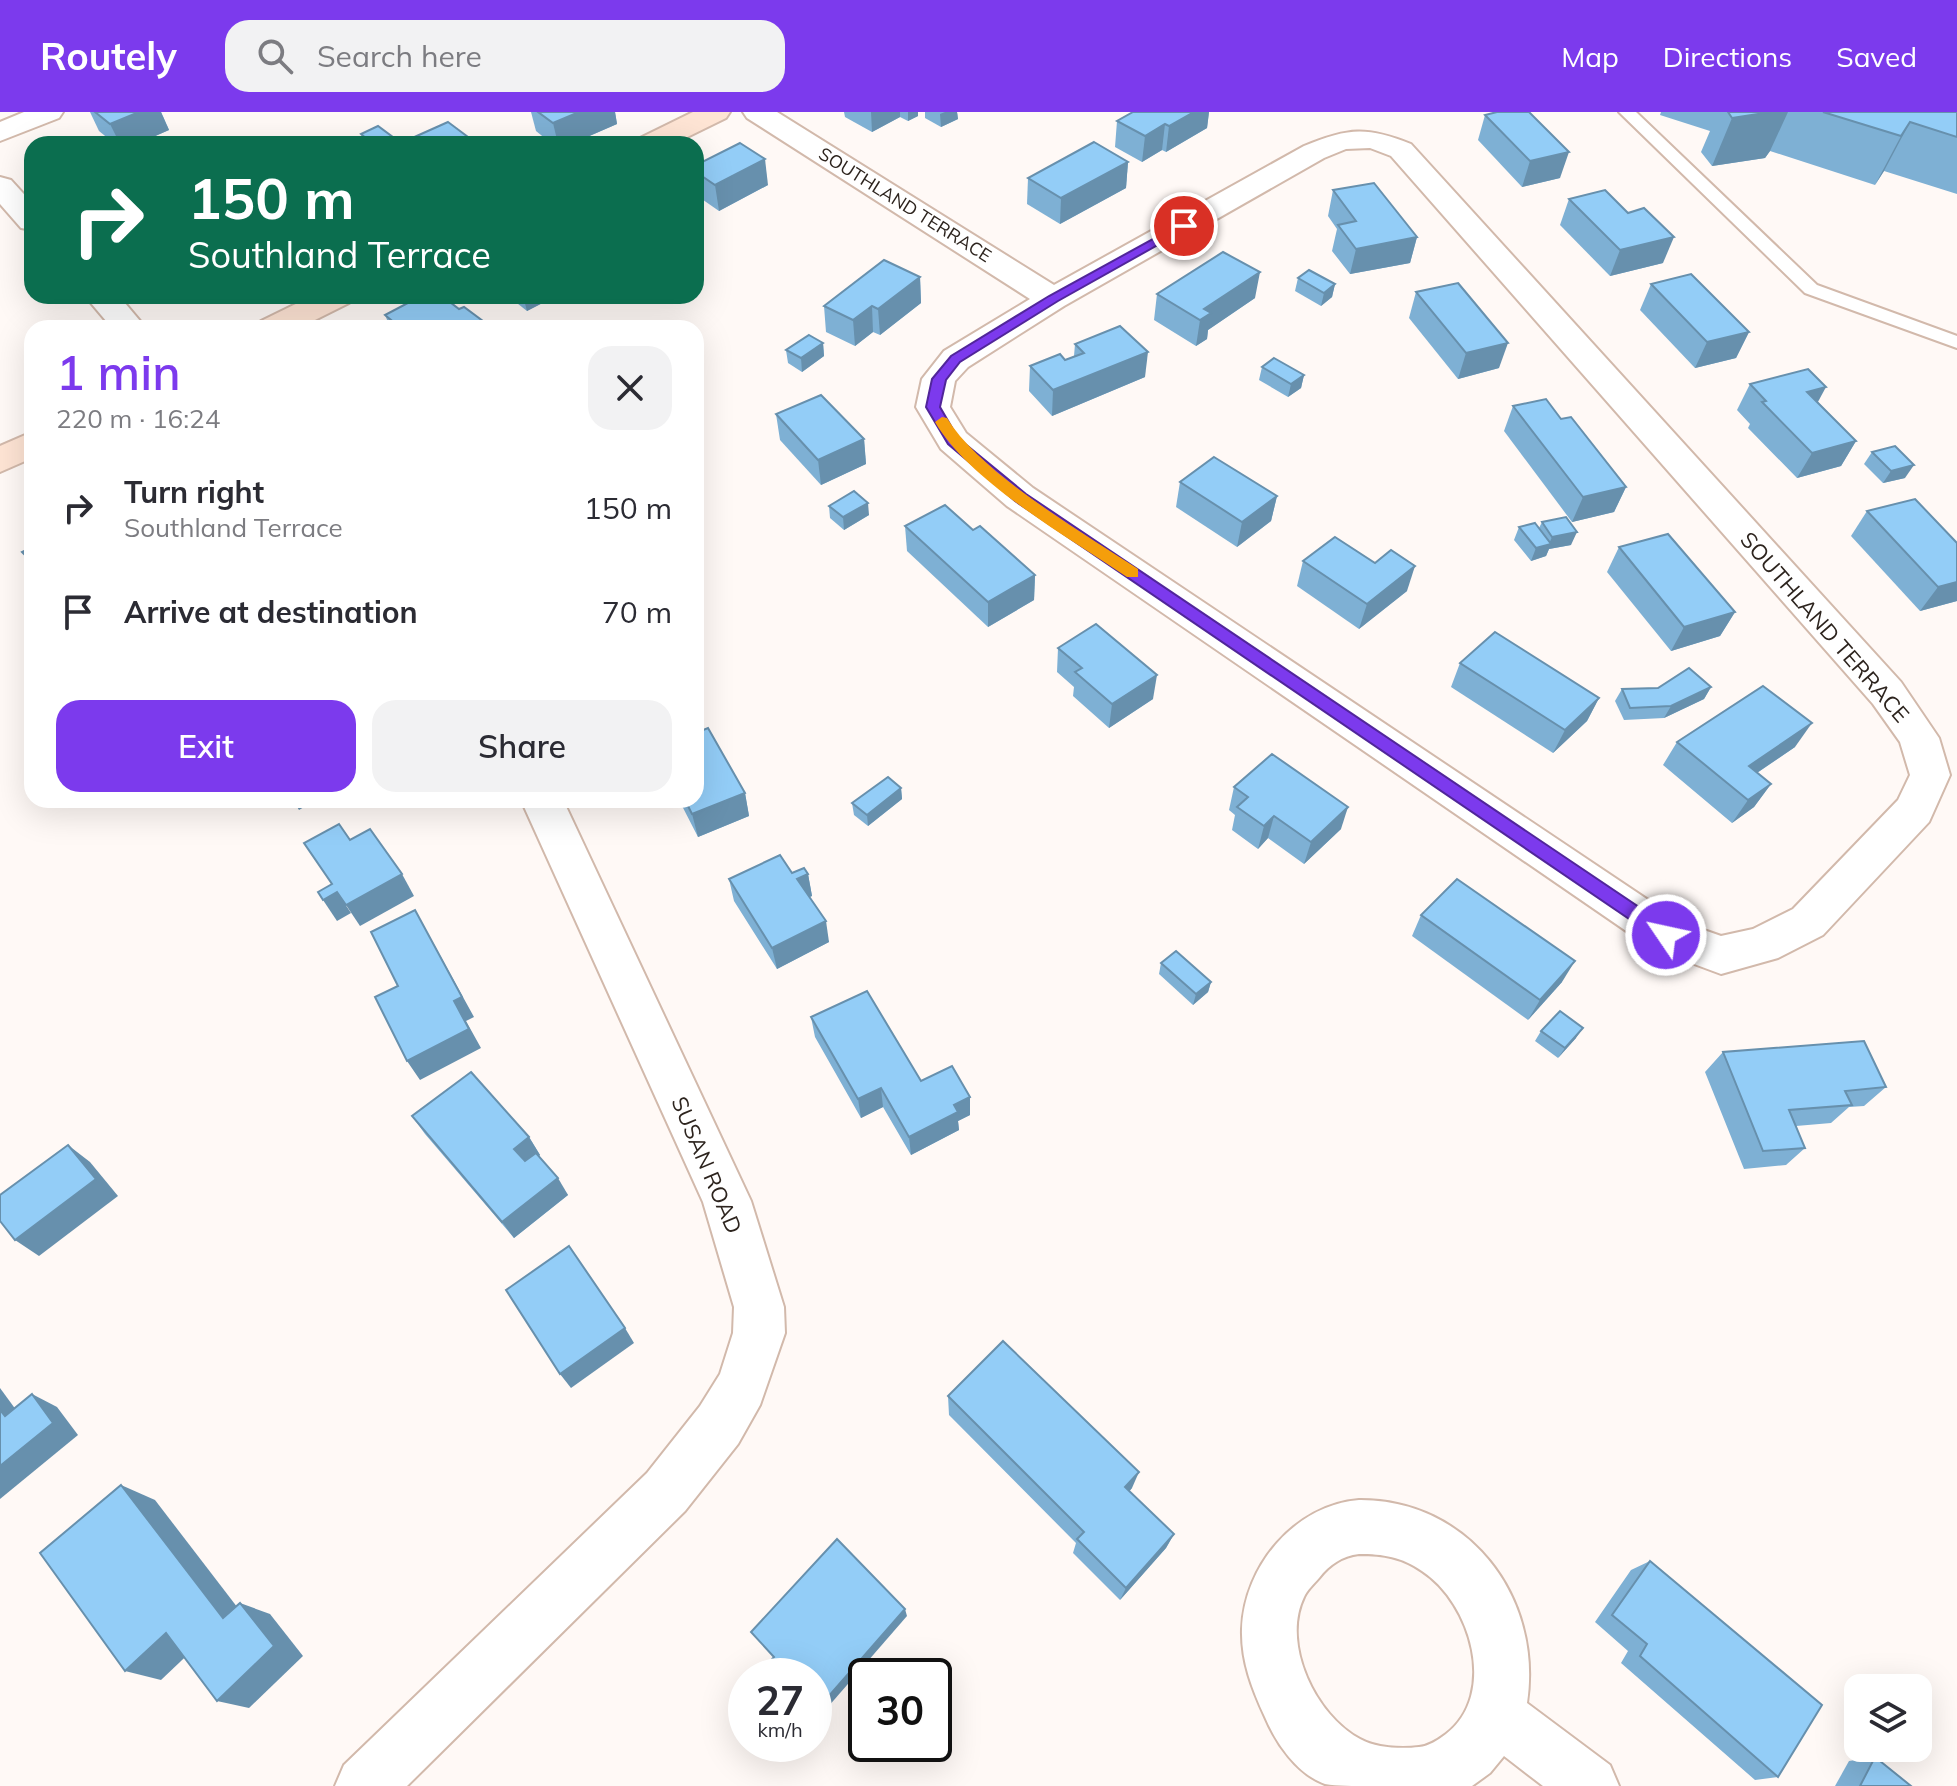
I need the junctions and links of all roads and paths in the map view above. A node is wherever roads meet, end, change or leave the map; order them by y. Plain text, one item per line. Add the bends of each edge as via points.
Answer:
1 (49, 112) edge
2 (716, 112) edge
3 (757, 112) edge
4 (1627, 112) edge
5 (0, 132) edge
6 (666, 136) edge
7 (0, 186) edge
8 (24, 212) edge
9 (1053, 299) junction
10 (108, 304) edge
11 (322, 304) edge
12 (123, 320) edge
13 (289, 320) edge
14 (1957, 342) edge
15 (24, 448) edge
16 (0, 460) edge
17 (546, 808) edge
18 (1495, 1715) junction
19 (365, 1786) edge
20 (1589, 1786) edge

1 - 5 street
2 - 6 main road
3 - 9 street, SOUTHLAND TERRACE
4 - 14 lane via 1811,289
7 - 8 street
9 - 9 street, SOUTHLAND TERRACE via 1314,152 1341,141 1374,139 1401,150 1887,693 1919,738 1930,775 1914,810 1808,922 1762,945 1721,955 1666,935 1020,497 953,441 933,407 939,379 956,359
10 - 12 street
11 - 13 main road
15 - 16 main road
17 - 19 street, SUSAN ROAD via 727,1201 759,1307 759,1333 742,1387 666,1492
18 - 18 street via 1503,1676 1499,1634 1482,1595 1456,1562 1423,1539 1387,1527 1350,1528 1318,1541 1291,1565 1274,1598 1269,1638 1277,1680 1297,1720 1327,1752 1365,1773 1405,1779 1443,1771 1474,1749
18 - 20 street

